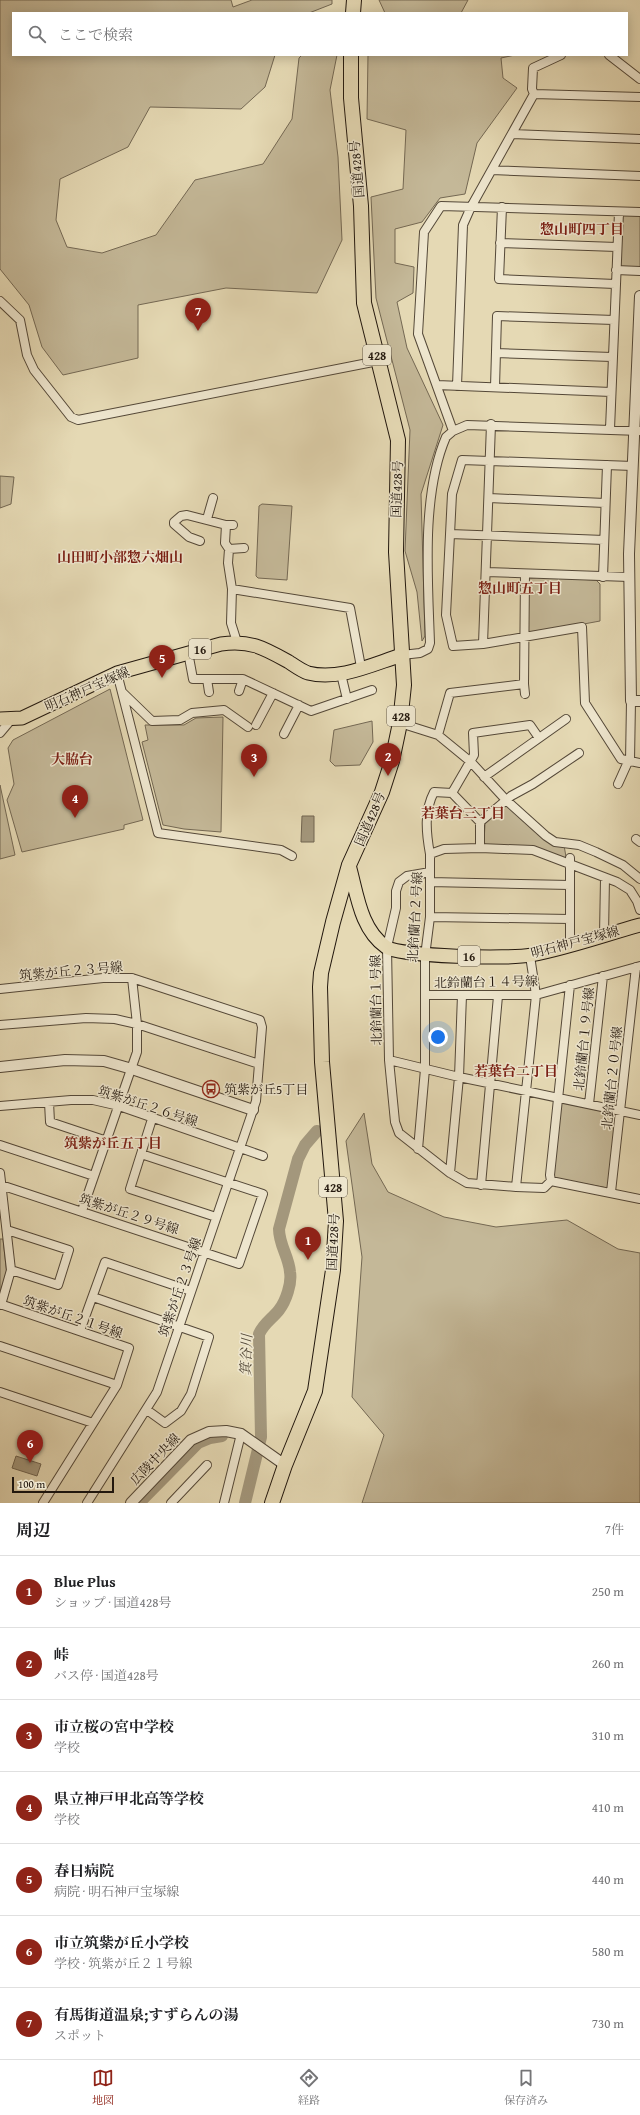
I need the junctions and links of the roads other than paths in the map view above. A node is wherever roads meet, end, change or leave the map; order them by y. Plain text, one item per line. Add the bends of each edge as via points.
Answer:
1 (354, 0) edge
2 (353, 12) edge
3 (351, 56) edge
4 (559, 56) edge
5 (610, 56) edge
6 (640, 79) edge
7 (534, 94) junction
8 (640, 97) edge
9 (512, 134) junction
10 (640, 139) edge
11 (492, 170) junction
12 (640, 176) edge
13 (471, 207) junction
14 (502, 207) junction
15 (619, 212) junction
16 (640, 212) edge
17 (500, 243) junction
18 (617, 247) junction
19 (616, 270) junction
20 (640, 271) edge
21 (615, 284) junction
22 (640, 296) edge
23 (0, 301) edge
24 (614, 320) junction
25 (496, 353) junction
26 (612, 357) junction
27 (378, 361) junction
28 (437, 385) junction
29 (457, 386) junction
30 (495, 387) junction
31 (611, 392) junction
32 (491, 424) junction
33 (610, 429) junction
34 (453, 431) junction
35 (637, 431) edge
36 (490, 461) junction
37 (607, 465) junction
38 (633, 466) junction
39 (213, 498) dead end
40 (489, 498) junction
41 (606, 503) junction
42 (207, 519) junction
43 (450, 534) junction
44 (487, 536) junction
45 (604, 540) junction
46 (200, 541) dead end
47 (244, 548) dead end
48 (229, 549) junction
49 (486, 572) junction
50 (525, 574) junction
51 (604, 577) junction
52 (629, 577) junction
53 (232, 589) junction
54 (524, 637) junction
55 (237, 642) junction
56 (483, 644) junction
57 (188, 652) junction
58 (402, 654) junction
59 (361, 667) junction
60 (118, 673) junction
61 (341, 674) junction
62 (207, 679) junction
63 (243, 679) junction
64 (524, 684) junction
65 (372, 690) dead end
66 (239, 691) dead end
67 (122, 692) junction
68 (209, 692) dead end
69 (273, 693) junction
70 (525, 694) dead end
71 (347, 699) junction
72 (635, 701) edge
73 (299, 705) junction
74 (566, 719) dead end
75 (5, 720) edge
76 (400, 723) junction
77 (630, 729) junction
78 (640, 729) edge
79 (0, 733) edge
80 (284, 734) dead end
81 (438, 736) junction
82 (539, 738) junction
83 (579, 753) dead end
84 (470, 762) junction
85 (630, 762) junction
86 (640, 763) edge
87 (484, 777) junction
88 (618, 784) dead end
89 (452, 793) junction
90 (506, 800) junction
91 (480, 822) junction
92 (480, 848) junction
93 (430, 854) junction
94 (570, 854) junction
95 (292, 856) dead end
96 (350, 865) junction
97 (430, 872) junction
98 (605, 878) junction
99 (640, 879) edge
100 (430, 882) junction
101 (570, 885) junction
102 (640, 910) edge
103 (430, 917) junction
104 (570, 919) junction
105 (640, 924) edge
106 (604, 935) junction
107 (570, 945) junction
108 (387, 948) junction
109 (424, 956) junction
110 (530, 956) junction
111 (638, 967) edge
112 (603, 976) junction
113 (132, 978) junction
114 (570, 985) junction
115 (0, 989) edge
116 (425, 995) junction
117 (462, 995) junction
118 (536, 995) junction
119 (498, 996) junction
120 (137, 1024) junction
121 (0, 1025) edge
122 (389, 1060) junction
123 (259, 1064) junction
124 (0, 1067) edge
125 (132, 1068) junction
126 (425, 1069) junction
127 (459, 1077) junction
128 (491, 1084) junction
129 (526, 1091) junction
130 (558, 1097) junction
131 (49, 1102) junction
132 (589, 1104) junction
133 (0, 1106) edge
134 (119, 1106) junction
135 (253, 1110) junction
136 (620, 1111) junction
137 (640, 1115) edge
138 (152, 1119) junction
139 (107, 1141) junction
140 (0, 1145) edge
141 (240, 1148) junction
142 (418, 1149) junction
143 (141, 1154) junction
144 (263, 1156) dead end
145 (0, 1173) edge
146 (450, 1173) junction
147 (94, 1176) junction
148 (551, 1181) junction
149 (228, 1182) junction
150 (1, 1185) junction
151 (481, 1185) junction
152 (516, 1187) junction
153 (611, 1192) junction
154 (640, 1199) edge
155 (82, 1211) junction
156 (216, 1217) junction
157 (7, 1230) junction
158 (204, 1252) junction
159 (11, 1270) junction
160 (191, 1291) junction
161 (93, 1297) junction
162 (0, 1304) edge
163 (179, 1326) junction
164 (80, 1331) junction
165 (0, 1346) edge
166 (117, 1385) junction
167 (0, 1392) edge
168 (147, 1410) junction
169 (93, 1423) junction
170 (243, 1436) junction
171 (279, 1461) junction
172 (207, 1466) dead end
173 (43, 1503) edge
174 (87, 1503) edge
175 (131, 1503) edge
176 (171, 1503) edge
177 (224, 1503) edge
178 (272, 1503) edge

1 - 2 highway
3 - 27 highway, 国道428号 / 428 via 351,98 361,206 363,290
4 - 7 street via 533,68
5 - 6 street
7 - 8 street
7 - 9 street
9 - 10 street
9 - 11 street
11 - 12 street
11 - 13 street
13 - 14 street
13 - 28 street via 441,206 424,232 418,334
13 - 29 street via 463,225
14 - 15 street
14 - 17 street
15 - 16 street
15 - 18 street
17 - 18 street
17 - 21 street via 499,279
18 - 19 street
19 - 20 street
19 - 21 street
21 - 24 street
22 - 35 street
23 - 27 street via 20,320 27,355 34,370 70,417 78,420
24 - 25 street via 497,316
24 - 26 street
25 - 26 street
25 - 30 street
26 - 31 street
27 - 58 highway, 国道428号 / 428 via 398,440 396,552
28 - 29 street
28 - 34 street
29 - 30 street
30 - 31 street
31 - 33 street
32 - 33 street
32 - 34 street via 467,425
32 - 36 street
33 - 35 street
34 - 58 street via 446,437 431,490 428,581 430,643 428,649 420,653
35 - 38 street
36 - 37 street
36 - 40 street
36 - 43 street via 462,460 452,494
37 - 38 street
37 - 41 street
38 - 52 street
39 - 42 street
40 - 41 street
40 - 44 street
41 - 45 street
42 - 46 street via 181,516 174,522 189,537
42 - 48 street via 230,525 226,542
43 - 44 street
43 - 56 street via 446,615 453,646
44 - 45 street
44 - 49 street
45 - 51 street
47 - 48 street
48 - 53 street via 228,563
49 - 50 street
49 - 56 street
50 - 51 street
50 - 54 street
51 - 52 street
52 - 72 street
53 - 55 street via 232,623
53 - 59 street via 350,608
54 - 56 street
54 - 64 street
54 - 85 street via 582,627 585,703 621,760
55 - 57 main road, 明石神戸宝塚線 / 16
55 - 61 main road, 明石神戸宝塚線 / 16 via 259,646 307,672 323,675
57 - 60 main road, 明石神戸宝塚線 / 16
57 - 62 street via 193,679
58 - 59 main road, 明石神戸宝塚線 / 16
58 - 76 highway, 国道428号 / 428 via 404,685
59 - 61 main road, 明石神戸宝塚線 / 16
60 - 67 street
60 - 75 main road, 明石神戸宝塚線 / 16 via 22,718
61 - 71 street
62 - 63 street
62 - 68 street
63 - 66 street
63 - 69 street
64 - 70 street
64 - 81 street via 450,694
65 - 71 street
67 - 69 street via 152,721 180,720 192,713 224,710 252,726
67 - 95 street via 158,833 281,850
69 - 73 street
71 - 73 street via 311,711
72 - 77 street
73 - 80 street
74 - 82 street
75 - 79 street
76 - 81 street
76 - 96 highway, 国道428号 / 428 via 388,776
77 - 78 street
77 - 85 street
81 - 84 street
82 - 84 street via 530,725 473,733 474,755
82 - 87 street
83 - 90 street
84 - 87 street
84 - 89 street
85 - 86 street
85 - 88 street
87 - 90 street
89 - 91 street
89 - 93 street via 434,792 428,804 427,835
90 - 91 street
90 - 94 street
91 - 92 street
92 - 93 street, 北鈴蘭台２号線 via 444,849
92 - 94 street, 北鈴蘭台２号線
93 - 97 street, 北鈴蘭台２号線
94 - 98 street, 北鈴蘭台２号線
94 - 99 street via 585,847 623,865
94 - 101 street
96 - 108 main road via 363,917 371,931
96 - 171 highway, 国道428号 / 428 via 329,937 320,987 322,1062 336,1221 333,1270 316,1391
97 - 100 street, 北鈴蘭台２号線
97 - 108 street, 北鈴蘭台１号線 via 407,876 399,882
98 - 102 street, 北鈴蘭台２号線 via 630,890
98 - 106 street
100 - 101 street
100 - 103 street, 北鈴蘭台２号線
101 - 104 street
103 - 104 street
103 - 109 street, 北鈴蘭台２号線
104 - 107 street
105 - 106 main road, 明石神戸宝塚線 / 16
106 - 107 main road, 明石神戸宝塚線 / 16
107 - 110 main road, 明石神戸宝塚線 / 16
108 - 109 main road, 明石神戸宝塚線 / 16
108 - 122 street, 北鈴蘭台１号線
109 - 110 main road, 明石神戸宝塚線 / 16
109 - 116 street, 北鈴蘭台２号線
110 - 118 street
111 - 112 street, 北鈴蘭台１４号線
111 - 136 street, 北鈴蘭台２０号線
112 - 114 street, 北鈴蘭台１４号線
112 - 132 street, 北鈴蘭台１９号線
113 - 115 street, 筑紫が丘２３号線 via 103,978
113 - 120 street
113 - 123 street, 筑紫が丘２３号線 via 260,1020 262,1027
114 - 118 street, 北鈴蘭台１４号線
114 - 130 street
116 - 117 street, 北鈴蘭台１４号線
116 - 126 street, 北鈴蘭台２号線
117 - 119 street, 北鈴蘭台１４号線
117 - 127 street
118 - 119 street, 北鈴蘭台１４号線
118 - 129 street
119 - 128 street
120 - 121 street via 115,1019 86,1018
120 - 123 street
120 - 125 street via 137,1052
122 - 126 street, 北鈴蘭台１号線
122 - 142 street via 394,1122 399,1133
123 - 135 street, 筑紫が丘２３号線
124 - 125 street via 82,1060 104,1061
125 - 134 street
125 - 135 street
126 - 127 street, 北鈴蘭台１号線
126 - 142 street, 北鈴蘭台２号線
127 - 128 street, 北鈴蘭台１号線
127 - 146 street
128 - 129 street, 北鈴蘭台１号線
128 - 151 street
129 - 130 street, 北鈴蘭台１号線
129 - 152 street
130 - 132 street, 北鈴蘭台１号線
130 - 148 street
131 - 133 street, 筑紫が丘２６号線
131 - 134 street, 筑紫が丘２６号線 via 93,1100
131 - 139 street via 50,1122
132 - 136 street, 北鈴蘭台１号線
134 - 138 street, 筑紫が丘２６号線
134 - 139 street
135 - 141 street, 筑紫が丘２３号線
136 - 137 street, 北鈴蘭台１号線
136 - 153 street, 北鈴蘭台２０号線
138 - 141 street, 筑紫が丘２６号線
138 - 143 street
139 - 147 street
140 - 147 street
141 - 144 street, 筑紫が丘２６号線
141 - 149 street, 筑紫が丘２３号線
142 - 146 street
143 - 149 street, 筑紫が丘２９号線
143 - 156 street via 130,1189
145 - 150 street
146 - 151 street via 467,1183
147 - 155 street
148 - 152 street via 544,1188
148 - 153 street
149 - 156 street, 筑紫が丘２３号線
149 - 158 street, 筑紫が丘２９号線 via 263,1194 239,1264
150 - 155 street, 筑紫が丘２９号線
150 - 157 street
151 - 152 street
153 - 154 street
155 - 158 street, 筑紫が丘２９号線
156 - 158 street, 筑紫が丘２３号線
157 - 159 street
157 - 159 street via 70,1250 58,1285
158 - 160 street, 筑紫が丘２３号線
159 - 162 street
160 - 161 street via 105,1262
160 - 163 street, 筑紫が丘２３号線
161 - 163 street
161 - 164 street
162 - 164 street, 筑紫が丘２１号線
163 - 168 street, 筑紫が丘２３号線 via 157,1392
163 - 168 street via 209,1337 191,1394 181,1411 165,1423
164 - 166 street, 筑紫が丘２１号線 via 129,1348
165 - 166 street
166 - 169 street, 筑紫が丘２１号線
167 - 169 street
168 - 174 street, 筑紫が丘２３号線
169 - 173 street, 筑紫が丘２１号線
170 - 171 street, 広陵中央線
170 - 175 street, 広陵中央線 via 217,1431 191,1440
170 - 177 street
171 - 178 highway, 国道428号 / 428
172 - 176 street

